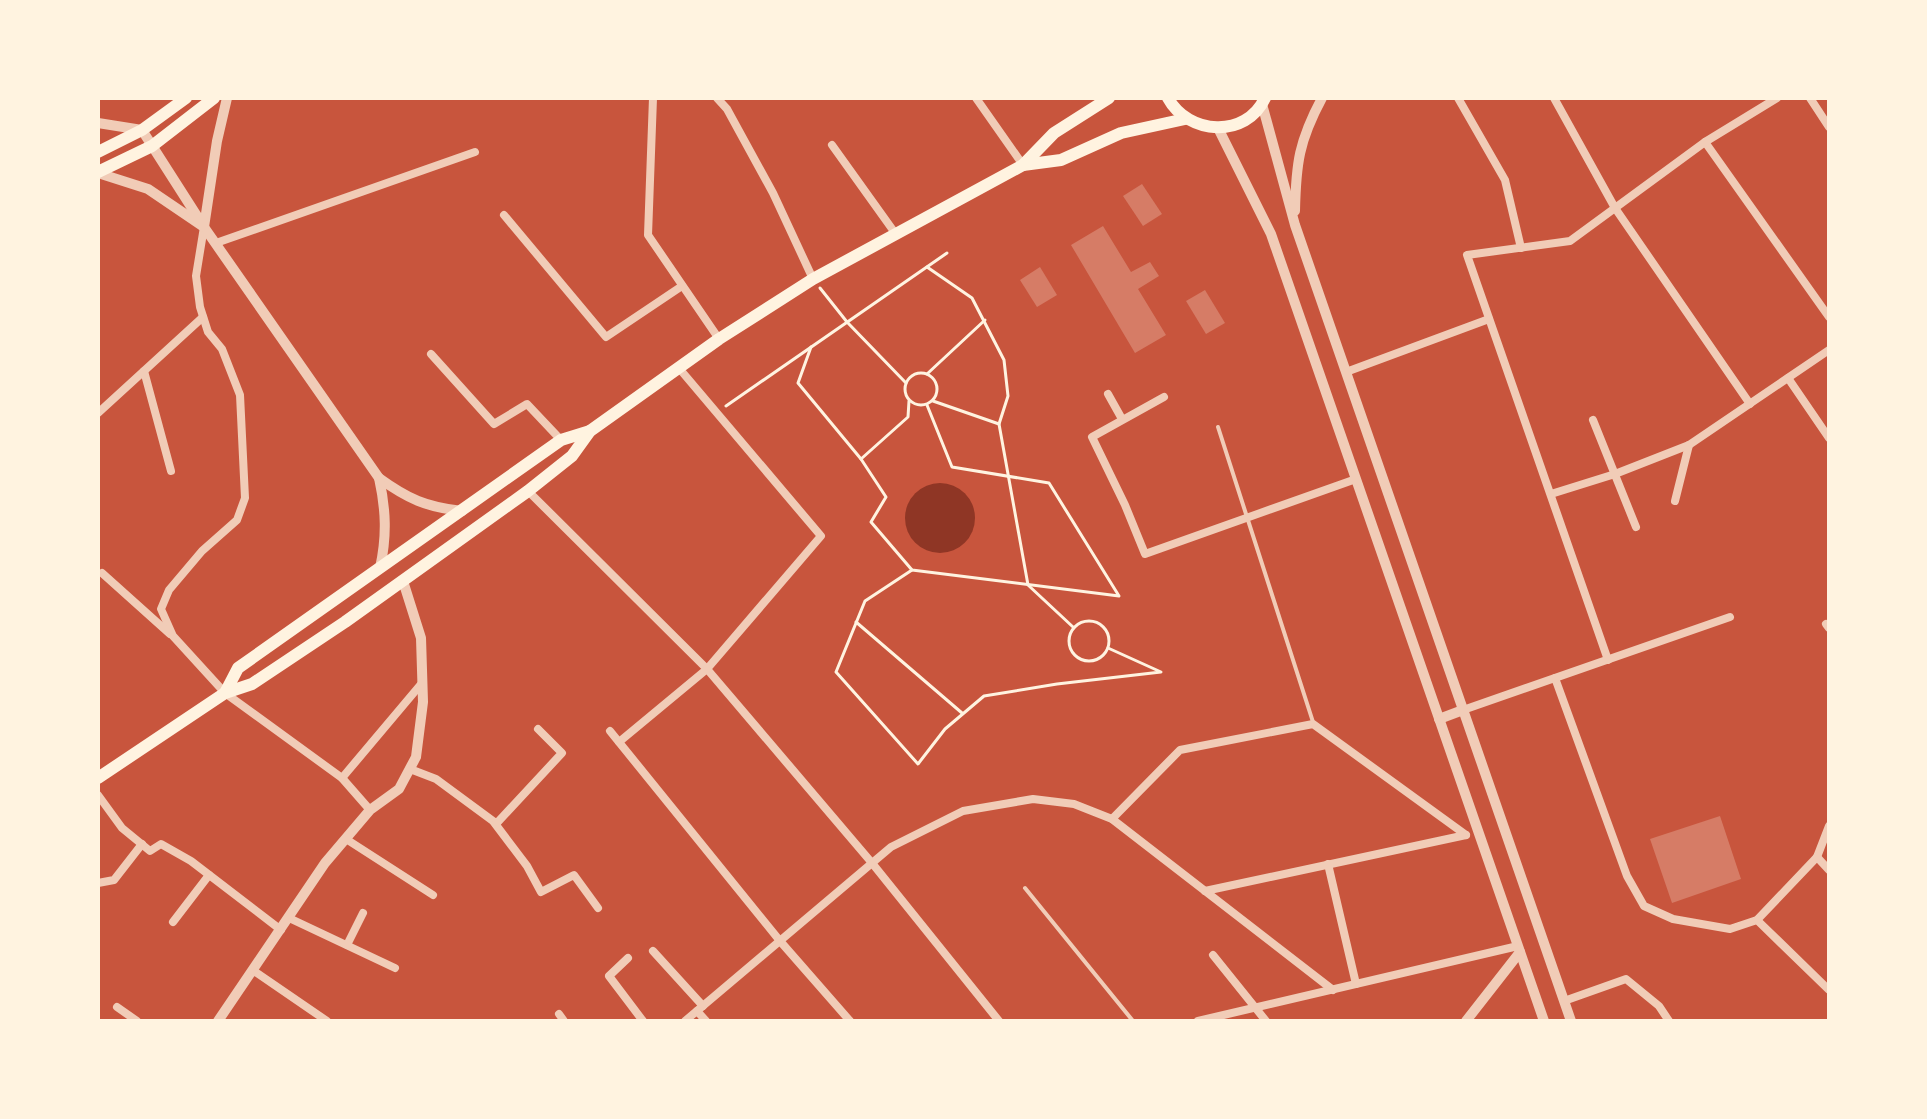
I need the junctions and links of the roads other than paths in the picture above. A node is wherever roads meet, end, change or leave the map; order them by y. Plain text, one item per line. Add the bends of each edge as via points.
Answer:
1 (186, 98) edge
2 (214, 98) edge
3 (227, 98) edge
4 (653, 98) edge
5 (717, 98) edge
6 (976, 98) edge
7 (1109, 98) edge
8 (1168, 98) edge
9 (1322, 98) edge
10 (1458, 98) edge
11 (1554, 98) edge
12 (1777, 98) edge
13 (1810, 98) edge
14 (1264, 101) edge
15 (1185, 119) junction
16 (98, 123) edge
17 (1829, 127) edge
18 (1218, 128) junction
19 (142, 130) junction
20 (1705, 142) junction
21 (832, 145) dead end
22 (152, 146) junction
23 (98, 152) edge
24 (475, 152) dead end
25 (1023, 165) junction
26 (98, 172) edge
27 (1615, 208) junction
28 (504, 215) dead end
29 (1295, 225) junction
30 (204, 227) junction
31 (895, 233) junction
32 (216, 243) junction
33 (1521, 248) junction
34 (813, 279) junction
35 (682, 286) junction
36 (203, 317) junction
37 (1829, 317) edge
38 (1489, 319) junction
39 (719, 339) junction
40 (1829, 350) edge
41 (431, 354) dead end
42 (678, 367) junction
43 (144, 371) junction
44 (1346, 372) junction
45 (1788, 378) junction
46 (1108, 394) dead end
47 (1164, 397) dead end
48 (1750, 404) junction
49 (98, 413) edge
50 (1122, 419) junction
51 (1593, 420) dead end
52 (1218, 427) dead end
53 (590, 431) junction
54 (1829, 438) edge
55 (561, 440) junction
56 (1689, 445) junction
57 (171, 471) dead end
58 (1615, 474) junction
59 (379, 478) junction
60 (1356, 479) junction
61 (528, 491) junction
62 (1551, 494) junction
63 (1675, 501) dead end
64 (462, 511) junction
65 (1247, 518) junction
66 (1636, 527) dead end
67 (380, 568) junction
68 (102, 573) dead end
69 (403, 581) junction
70 (1730, 617) dead end
71 (173, 636) junction
72 (1608, 660) junction
73 (707, 669) junction
74 (1555, 678) junction
75 (422, 683) junction
76 (225, 693) junction
77 (1463, 710) junction
78 (1439, 719) junction
79 (1313, 724) junction
80 (538, 729) dead end
81 (610, 731) dead end
82 (619, 742) junction
83 (410, 769) junction
84 (98, 778) edge
85 (342, 778) junction
86 (98, 795) edge
87 (370, 810) junction
88 (1112, 819) junction
89 (496, 824) junction
90 (1829, 826) edge
91 (1479, 833) junction
92 (1466, 835) junction
93 (346, 839) junction
94 (142, 844) junction
95 (1817, 857) junction
96 (872, 863) junction
97 (1328, 864) junction
98 (1829, 870) edge
99 (209, 875) junction
100 (98, 883) edge
101 (1025, 888) dead end
102 (1205, 891) junction
103 (433, 895) dead end
104 (598, 908) dead end
105 (363, 913) dead end
106 (289, 918) junction
107 (1757, 920) junction
108 (173, 922) dead end
109 (281, 930) junction
110 (780, 941) junction
111 (347, 945) junction
112 (1519, 949) junction
113 (653, 951) dead end
114 (1213, 955) dead end
115 (628, 958) dead end
116 (395, 968) dead end
117 (254, 971) junction
118 (1356, 984) junction
119 (1333, 990) junction
120 (1829, 990) edge
121 (1564, 1001) junction
122 (117, 1007) dead end
123 (700, 1008) junction
124 (1255, 1008) junction
125 (137, 1021) edge
126 (218, 1021) edge
127 (327, 1021) edge
128 (643, 1021) edge
129 (685, 1021) edge
130 (706, 1021) edge
131 (850, 1021) edge
132 (999, 1021) edge
133 (1133, 1021) edge
134 (1198, 1021) edge
135 (1266, 1021) edge
136 (1466, 1021) edge
137 (1544, 1021) edge
138 (1571, 1021) edge
139 (1669, 1021) edge

1 - 19 main road
2 - 22 main road
3 - 30 street
4 - 35 street via 648,235
5 - 34 street via 773,193
6 - 25 street
7 - 25 main road via 1054,133
8 - 15 main road
9 - 29 street via 1304,131 1296,172
10 - 33 street via 1505,180
11 - 27 street
12 - 20 street
13 - 17 street
14 - 18 main road via 1251,117
14 - 29 street
15 - 18 main road
15 - 25 main road via 1121,133 1061,160
16 - 19 street
18 - 60 street via 1271,234
19 - 22 street
19 - 23 main road
20 - 27 street
20 - 37 street
21 - 31 street
22 - 26 main road
22 - 30 street
24 - 32 street
25 - 31 main road
26 - 30 street via 148,189
27 - 33 street via 1570,241
27 - 48 street
28 - 35 street via 606,337
29 - 44 street
30 - 32 street
30 - 36 street via 196,276
31 - 34 main road
32 - 59 street
33 - 38 street via 1467,255
34 - 39 main road
35 - 39 street
36 - 43 street
36 - 71 street via 240,395 245,498 237,520 169,590 161,609
38 - 44 street
38 - 62 street
39 - 42 main road
40 - 45 street
41 - 55 street via 494,424 527,404
42 - 53 main road
42 - 73 street via 821,536
43 - 49 street
43 - 57 street
44 - 77 street
45 - 48 street
45 - 54 street
46 - 50 street
47 - 50 street
48 - 56 street
50 - 65 street via 1092,437 1145,554
51 - 58 street
52 - 65 lane
53 - 55 main road
53 - 61 main road via 572,456
55 - 64 main road
56 - 58 street
56 - 63 street
58 - 62 street
58 - 66 street
59 - 64 street via 433,508
59 - 67 street via 386,540
60 - 65 street
60 - 78 street
61 - 69 main road
61 - 73 street
62 - 72 street
64 - 67 main road
65 - 79 lane
67 - 76 main road via 238,668
68 - 71 street
69 - 75 street via 421,638
69 - 76 main road via 252,684
70 - 72 street
71 - 76 street
72 - 74 street
73 - 82 street
73 - 96 street
74 - 77 street
74 - 107 street via 1627,876 1644,906 1673,919 1730,929
75 - 83 street via 416,757
75 - 85 street
76 - 84 main road
76 - 85 street
77 - 78 street
77 - 121 street
78 - 91 street
79 - 88 street via 1180,750
79 - 92 street
80 - 89 street via 562,753
81 - 82 street
82 - 110 street
83 - 87 street via 399,789
83 - 89 street via 436,779
85 - 87 street
86 - 94 street via 122,828
87 - 93 street
88 - 96 street via 1074,804 1033,799 963,811 891,847
88 - 102 street
89 - 104 street via 541,892 574,875
90 - 95 street
91 - 92 street
91 - 112 street
92 - 97 street
93 - 103 street
93 - 106 street
94 - 99 street via 150,851 161,844
94 - 100 street via 114,880
95 - 98 street
95 - 107 street
96 - 110 street
96 - 132 street
97 - 102 street
97 - 118 street
99 - 108 street
99 - 109 street
101 - 133 lane
102 - 119 street
105 - 111 street
106 - 109 street
106 - 111 street
107 - 120 street
109 - 117 street
110 - 123 street
110 - 131 street
111 - 116 street
112 - 118 street
112 - 136 street
112 - 137 street
113 - 123 street
114 - 124 street
115 - 128 street via 609,976
117 - 126 street
117 - 127 street
118 - 119 street
119 - 124 street
121 - 138 street
121 - 139 street via 1626,979
122 - 125 street
123 - 129 street
123 - 130 street
124 - 134 street
124 - 135 street

